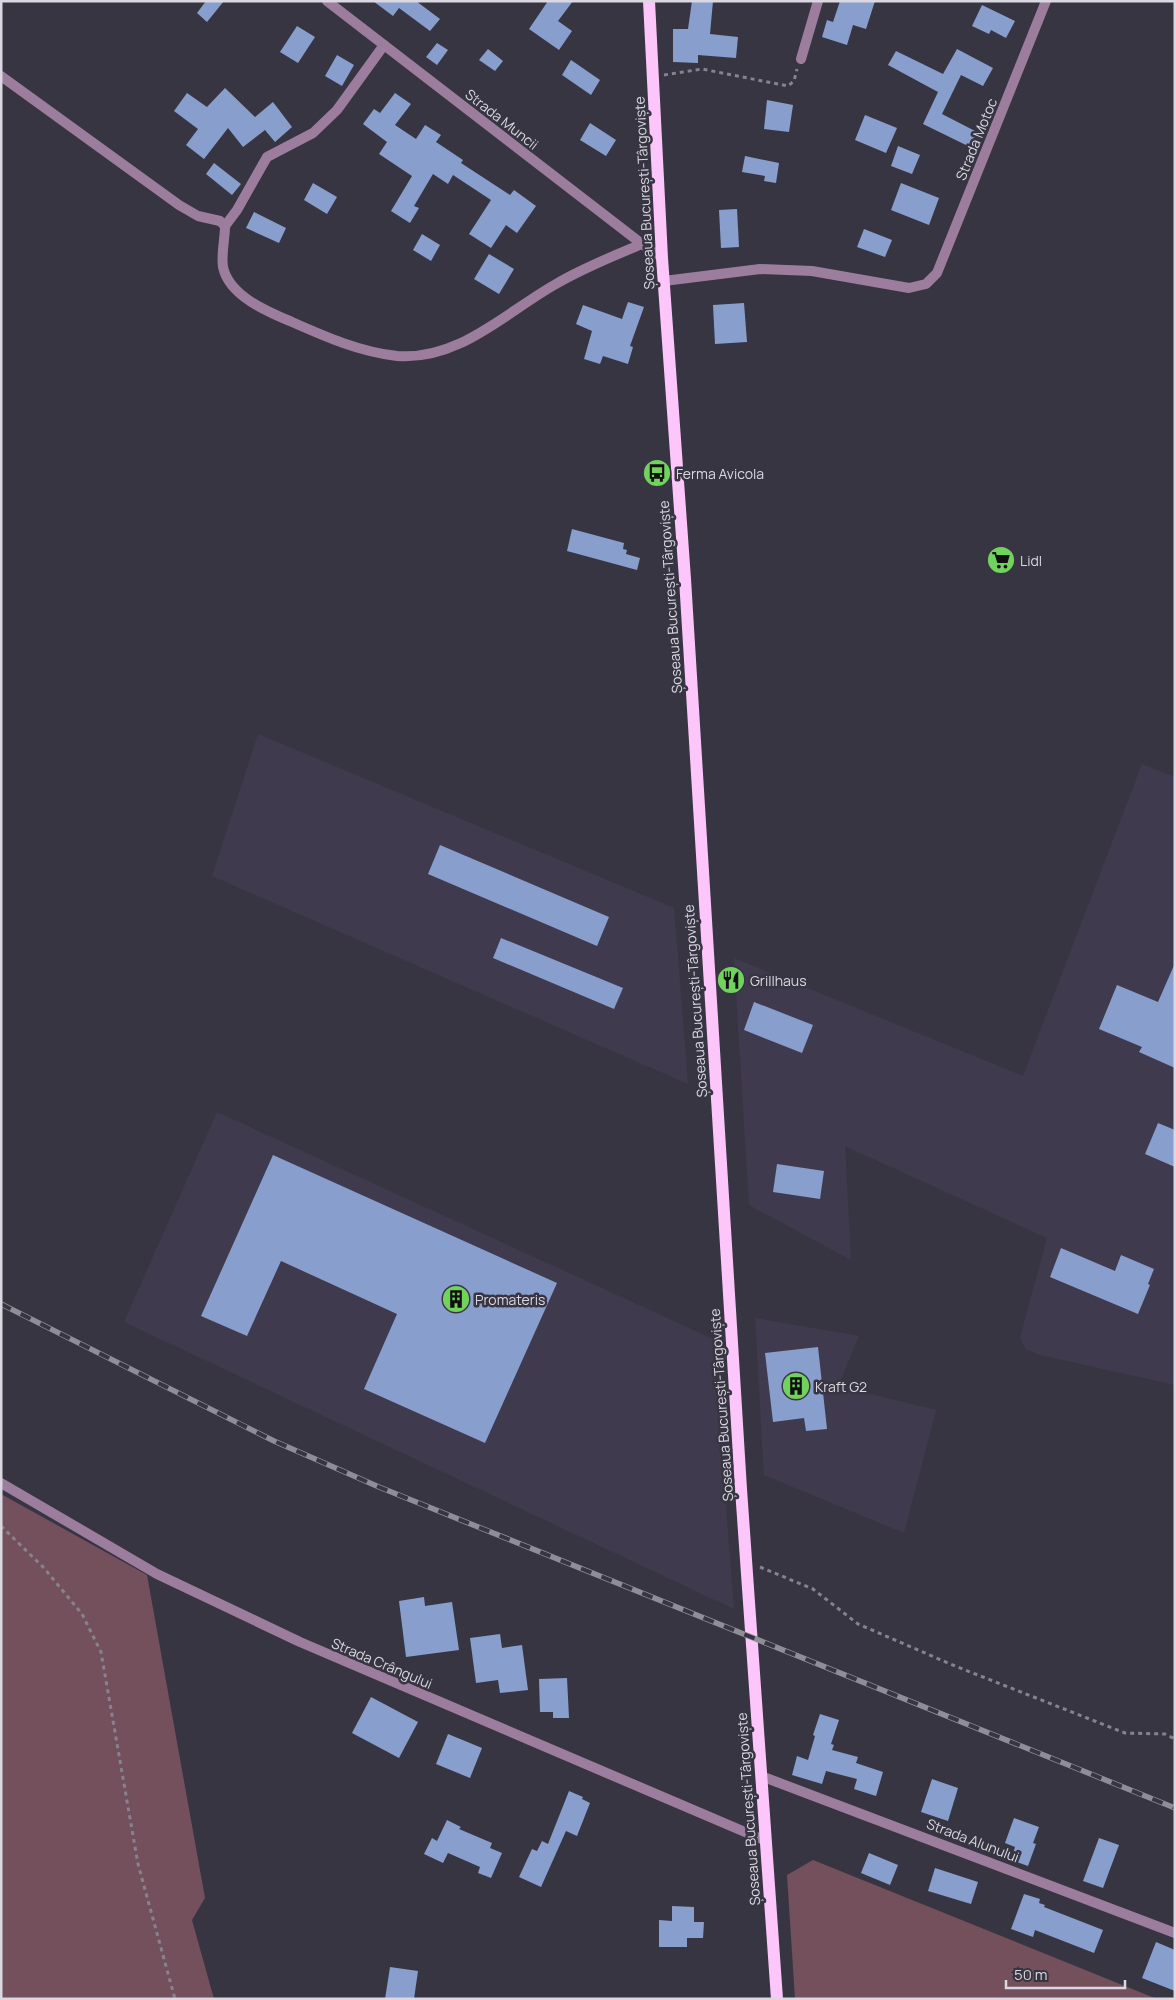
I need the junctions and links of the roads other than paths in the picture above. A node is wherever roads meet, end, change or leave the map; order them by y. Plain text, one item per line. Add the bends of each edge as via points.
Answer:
1 (327, 1) edge
2 (649, 1) edge
3 (818, 1) edge
4 (1046, 1) edge
5 (384, 45) junction
6 (801, 59) road end
7 (1, 76) edge
8 (225, 226) junction
9 (642, 244) junction
10 (662, 258) junction
11 (664, 280) junction
12 (1, 1483) edge
13 (761, 1776) junction
14 (766, 1841) junction
15 (1175, 1933) edge
16 (777, 1999) edge

1 - 5 street, Strada Muncii
2 - 10 main road, Șoseaua București-Târgoviște
3 - 6 street
4 - 11 street, Strada Motoc via 937,273 926,284 909,288 812,271 760,269
5 - 8 street via 337,110 313,133 266,157
5 - 9 street, Strada Muncii
7 - 8 street via 179,205
8 - 9 street via 223,267 227,278 246,298 272,314 335,340 372,352 398,356 431,353 459,345 557,283
9 - 10 street, Strada Muncii
10 - 11 main road, Șoseaua București-Târgoviște
11 - 13 main road, Șoseaua București-Târgoviște
12 - 14 street, Strada Crângului via 157,1574 300,1642
13 - 14 main road, Șoseaua București-Târgoviște
13 - 15 street, Strada Alunului
14 - 16 main road, Șoseaua București-Târgoviște

